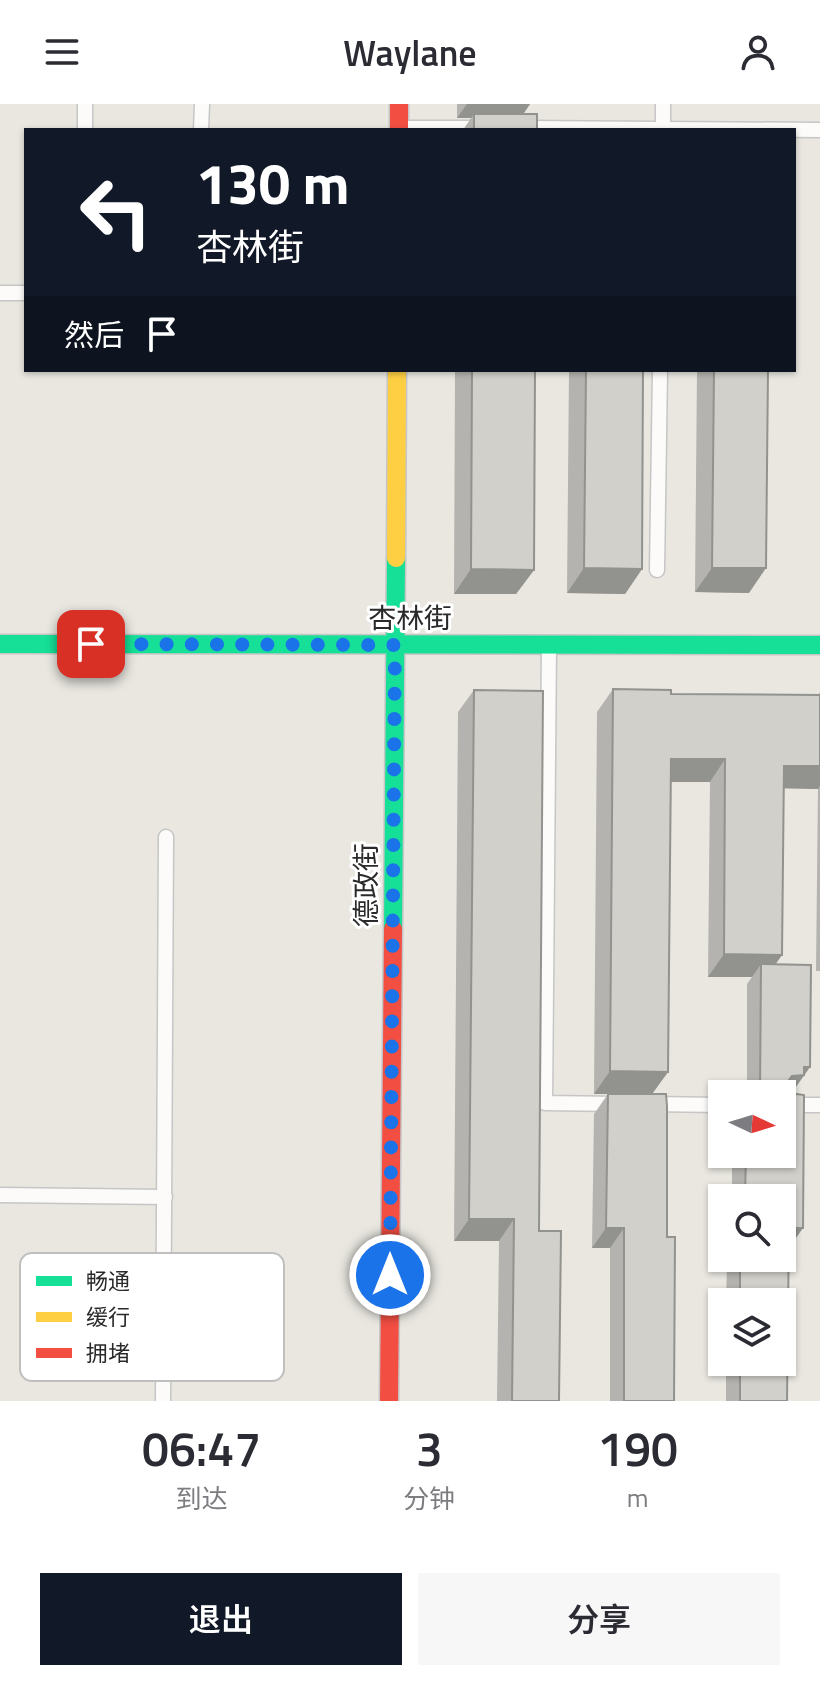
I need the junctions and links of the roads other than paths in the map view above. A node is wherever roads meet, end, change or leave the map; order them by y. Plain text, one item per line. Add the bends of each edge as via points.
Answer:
1 (85, 104) edge
2 (202, 104) edge
3 (399, 104) edge
4 (663, 104) edge
5 (85, 128) edge
6 (201, 128) edge
7 (399, 128) edge
8 (663, 128) edge
9 (796, 130) edge
10 (820, 130) edge
11 (0, 293) edge
12 (24, 293) edge
13 (397, 372) edge
14 (660, 372) edge
15 (657, 570) dead end
16 (0, 644) edge
17 (395, 645) junction
18 (549, 645) junction
19 (820, 645) edge
20 (166, 837) dead end
21 (708, 1105) edge
22 (796, 1105) edge
23 (820, 1105) edge
24 (0, 1195) edge
25 (165, 1197) junction
26 (164, 1253) edge
27 (163, 1381) edge
28 (163, 1401) edge
29 (389, 1401) edge

1 - 5 lane
2 - 6 lane
3 - 7 street
4 - 8 lane
9 - 10 lane
11 - 12 lane
13 - 17 street, 德政街
14 - 15 lane
16 - 17 street, 杏林街
17 - 18 street, 杏林街
17 - 29 street, 德政街
18 - 19 street, 杏林街
18 - 21 lane via 545,1103
20 - 25 lane
22 - 23 lane
24 - 25 lane
25 - 26 lane
27 - 28 lane

